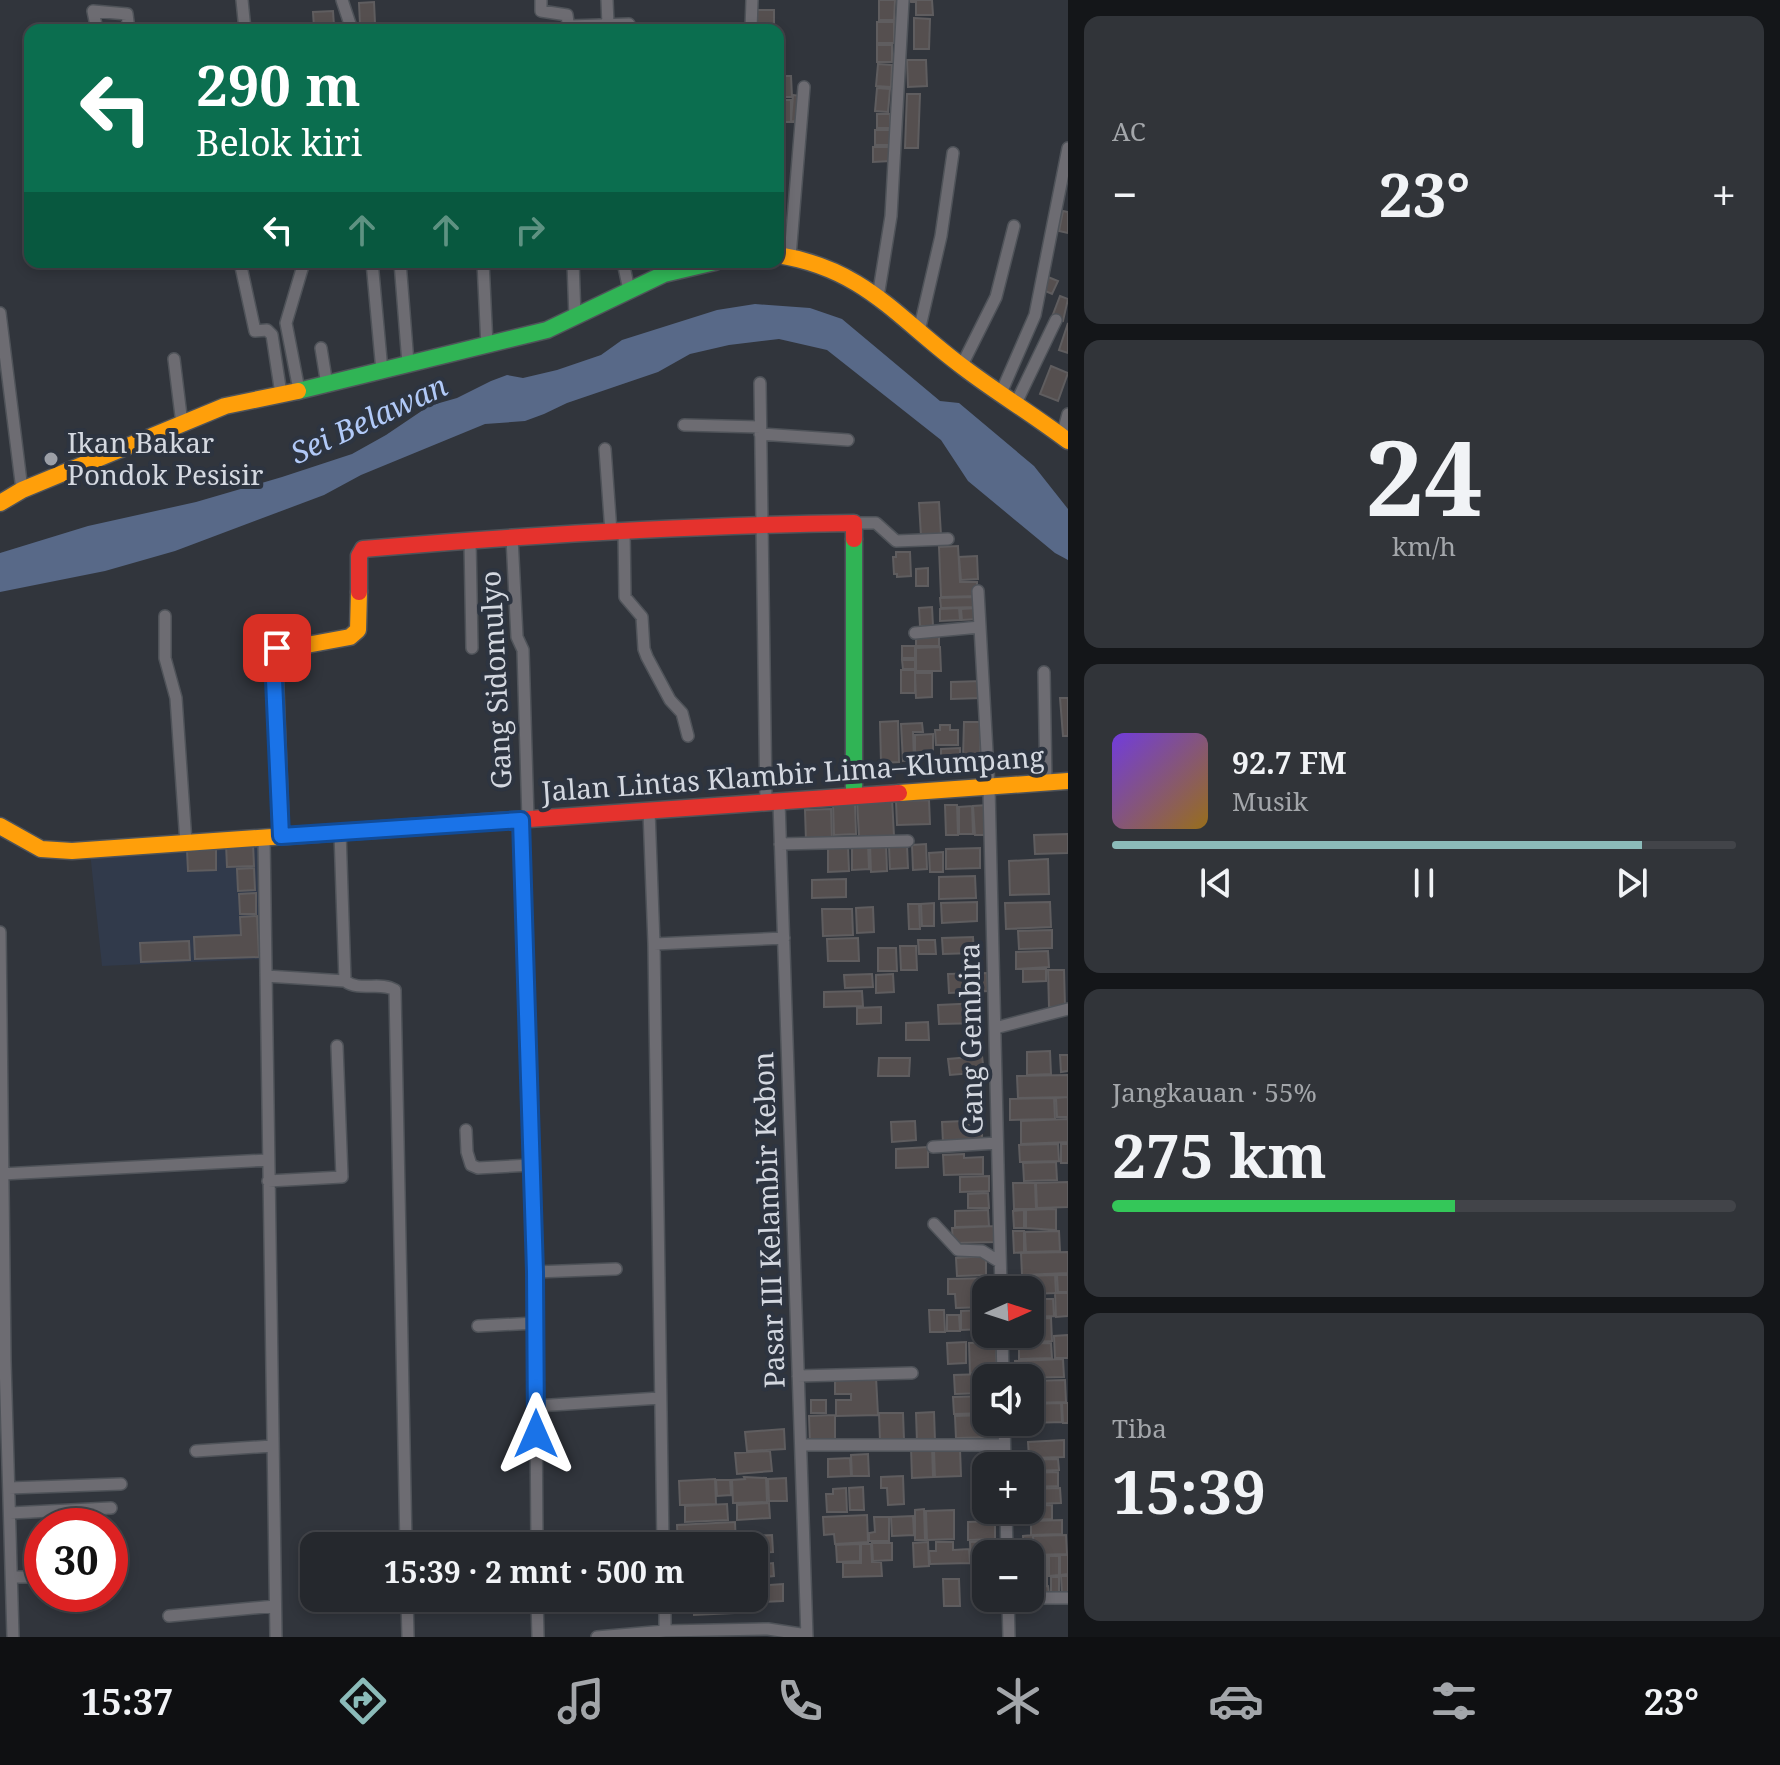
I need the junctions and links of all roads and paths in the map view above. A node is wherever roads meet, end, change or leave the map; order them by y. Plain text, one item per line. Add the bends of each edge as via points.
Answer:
1 (242, 0) edge
2 (342, 0) edge
3 (541, 0) edge
4 (607, 0) edge
5 (752, 0) edge
6 (903, 0) edge
7 (96, 24) edge
8 (128, 24) edge
9 (244, 24) edge
10 (350, 24) edge
11 (569, 24) edge
12 (608, 24) edge
13 (751, 24) edge
14 (804, 87) dead end
15 (1068, 148) edge
16 (953, 153) dead end
17 (1014, 226) dead end
18 (784, 256) edge
19 (241, 268) edge
20 (302, 268) edge
21 (373, 268) edge
22 (400, 268) edge
23 (483, 268) edge
24 (573, 268) edge
25 (624, 268) edge
26 (663, 268) edge
27 (629, 290) junction
28 (878, 297) junction
29 (0, 313) edge
30 (575, 318) junction
31 (1056, 320) dead end
32 (919, 331) junction
33 (487, 346) junction
34 (321, 348) dead end
35 (174, 359) dead end
36 (408, 363) junction
37 (961, 367) junction
38 (382, 371) junction
39 (760, 383) dead end
40 (327, 385) junction
41 (299, 390) junction
42 (1001, 393) junction
43 (281, 394) junction
44 (1016, 403) junction
45 (1068, 414) edge
46 (182, 424) junction
47 (684, 425) dead end
48 (760, 430) junction
49 (1065, 438) edge
50 (848, 440) dead end
51 (605, 449) dead end
52 (22, 490) junction
53 (0, 503) edge
54 (760, 523) junction
55 (854, 523) junction
56 (617, 532) junction
57 (512, 538) junction
58 (948, 539) dead end
59 (470, 540) junction
60 (978, 591) dead end
61 (165, 616) dead end
62 (980, 627) junction
63 (915, 633) dead end
64 (472, 648) dead end
65 (1044, 672) dead end
66 (688, 736) dead end
67 (1068, 781) edge
68 (1046, 784) junction
69 (989, 788) junction
70 (854, 796) junction
71 (772, 802) junction
72 (649, 811) junction
73 (525, 819) junction
74 (0, 826) edge
75 (340, 832) junction
76 (273, 837) junction
77 (908, 841) dead end
78 (186, 843) junction
79 (780, 844) junction
80 (0, 932) edge
81 (784, 938) junction
82 (654, 944) junction
83 (0, 949) edge
84 (266, 976) junction
85 (345, 981) junction
86 (1068, 1009) edge
87 (995, 1028) junction
88 (337, 1046) dead end
89 (1, 1063) edge
90 (466, 1130) dead end
91 (997, 1143) junction
92 (933, 1147) dead end
93 (268, 1160) junction
94 (531, 1165) junction
95 (2, 1174) edge
96 (268, 1181) junction
97 (1, 1193) edge
98 (934, 1224) dead end
99 (1, 1257) edge
100 (1000, 1262) junction
101 (616, 1269) dead end
102 (535, 1272) junction
103 (1000, 1276) edge
104 (535, 1323) junction
105 (478, 1326) dead end
106 (912, 1373) dead end
107 (798, 1376) junction
108 (660, 1398) junction
109 (536, 1406) junction
110 (1004, 1436) edge
111 (801, 1445) junction
112 (1004, 1445) junction
113 (272, 1446) junction
114 (196, 1451) dead end
115 (1004, 1452) edge
116 (121, 1484) dead end
117 (9, 1488) junction
118 (24, 1512) edge
119 (10, 1513) junction
120 (406, 1532) edge
121 (537, 1532) edge
122 (663, 1532) edge
123 (12, 1577) junction
124 (24, 1577) edge
125 (1044, 1598) edge
126 (1068, 1598) edge
127 (275, 1606) junction
128 (407, 1612) edge
129 (537, 1612) edge
130 (665, 1612) edge
131 (1008, 1612) edge
132 (169, 1616) dead end
133 (665, 1631) junction
134 (807, 1636) edge
135 (13, 1637) edge
136 (276, 1637) edge
137 (408, 1637) edge
138 (538, 1637) edge
139 (597, 1637) edge
140 (1009, 1637) edge

1 - 9 street
2 - 10 street
3 - 11 street via 541,11 567,15
4 - 12 street
5 - 13 street
6 - 28 street via 891,216
7 - 8 street via 93,11 127,14
14 - 18 street
15 - 42 street via 1035,315
16 - 32 street
17 - 37 street via 996,297
18 - 28 street via 820,262
19 - 43 street via 255,331 272,335
20 - 41 street via 286,323
21 - 38 street
22 - 36 street
23 - 33 street
24 - 30 street
25 - 27 street
26 - 27 street
27 - 30 street
28 - 32 street
29 - 52 street
30 - 33 street
31 - 44 street
32 - 37 street
33 - 36 street
34 - 40 street
35 - 46 street
36 - 38 street
37 - 42 street
38 - 40 street
39 - 48 street
40 - 41 street
41 - 43 street
42 - 44 street
43 - 46 street via 225,406
44 - 49 street
45 - 49 street
46 - 52 street
47 - 48 street
48 - 50 street
48 - 54 street
51 - 56 street
52 - 53 street
54 - 55 street
54 - 56 street
54 - 71 street
55 - 58 street via 876,523 896,541
55 - 70 street
56 - 57 street
56 - 66 street via 625,597 642,617 647,657 682,713
57 - 59 street
57 - 73 street, Gang Sidomulyo via 516,629 523,650
59 - 64 street
59 - 76 street via 363,549 355,634 277,648
60 - 62 street, Gang Gembira
61 - 78 street
62 - 63 street
62 - 69 street, Gang Gembira
65 - 68 street
67 - 68 street, Jalan Lintas Klambir Lima–Klumpang
68 - 69 street, Jalan Lintas Klambir Lima–Klumpang
69 - 70 street, Jalan Lintas Klambir Lima–Klumpang
69 - 87 street, Gang Gembira
70 - 71 street, Jalan Lintas Klambir Lima–Klumpang
71 - 72 street, Jalan Lintas Klambir Lima–Klumpang
71 - 79 street, Pasar III Kelambir Kebon
72 - 73 street, Jalan Lintas Klambir Lima–Klumpang
72 - 82 street
73 - 75 street, Jalan Lintas Klambir Lima–Klumpang
73 - 94 street, Gang Sidomulyo
74 - 78 street, Jalan Lintas Klambir Lima–Klumpang via 29,844 55,851
75 - 76 street, Jalan Lintas Klambir Lima–Klumpang
75 - 85 street
76 - 78 street, Jalan Lintas Klambir Lima–Klumpang
76 - 84 street
77 - 79 street
79 - 81 street, Pasar III Kelambir Kebon
80 - 83 street
81 - 82 street
81 - 107 street, Pasar III Kelambir Kebon
82 - 108 street
83 - 89 street
84 - 85 street
84 - 93 street
85 - 120 street via 395,990
86 - 87 street
87 - 91 street, Gang Gembira
88 - 96 street via 342,1177
89 - 95 street
90 - 94 street via 471,1165
91 - 92 street
91 - 100 street, Gang Gembira
93 - 95 street
93 - 96 street
94 - 102 street, Gang Sidomulyo
95 - 97 street
96 - 113 street
97 - 99 street
98 - 100 street via 958,1250 982,1251
99 - 117 street
100 - 103 street, Gang Gembira
101 - 102 street
102 - 104 street, Gang Sidomulyo
104 - 105 street
104 - 109 street, Gang Sidomulyo
106 - 107 street
107 - 111 street, Pasar III Kelambir Kebon
108 - 109 street
108 - 122 street
109 - 121 street, Gang Sidomulyo
110 - 112 street
111 - 112 street
111 - 134 street, Pasar III Kelambir Kebon
112 - 115 street
113 - 114 street
113 - 127 street
116 - 117 street
117 - 119 street
118 - 119 street
119 - 123 street
123 - 124 street
123 - 135 street
125 - 126 street
127 - 132 street
127 - 136 street
128 - 137 street
129 - 138 street
130 - 133 street
131 - 140 street
133 - 134 street via 768,1629
133 - 139 street

